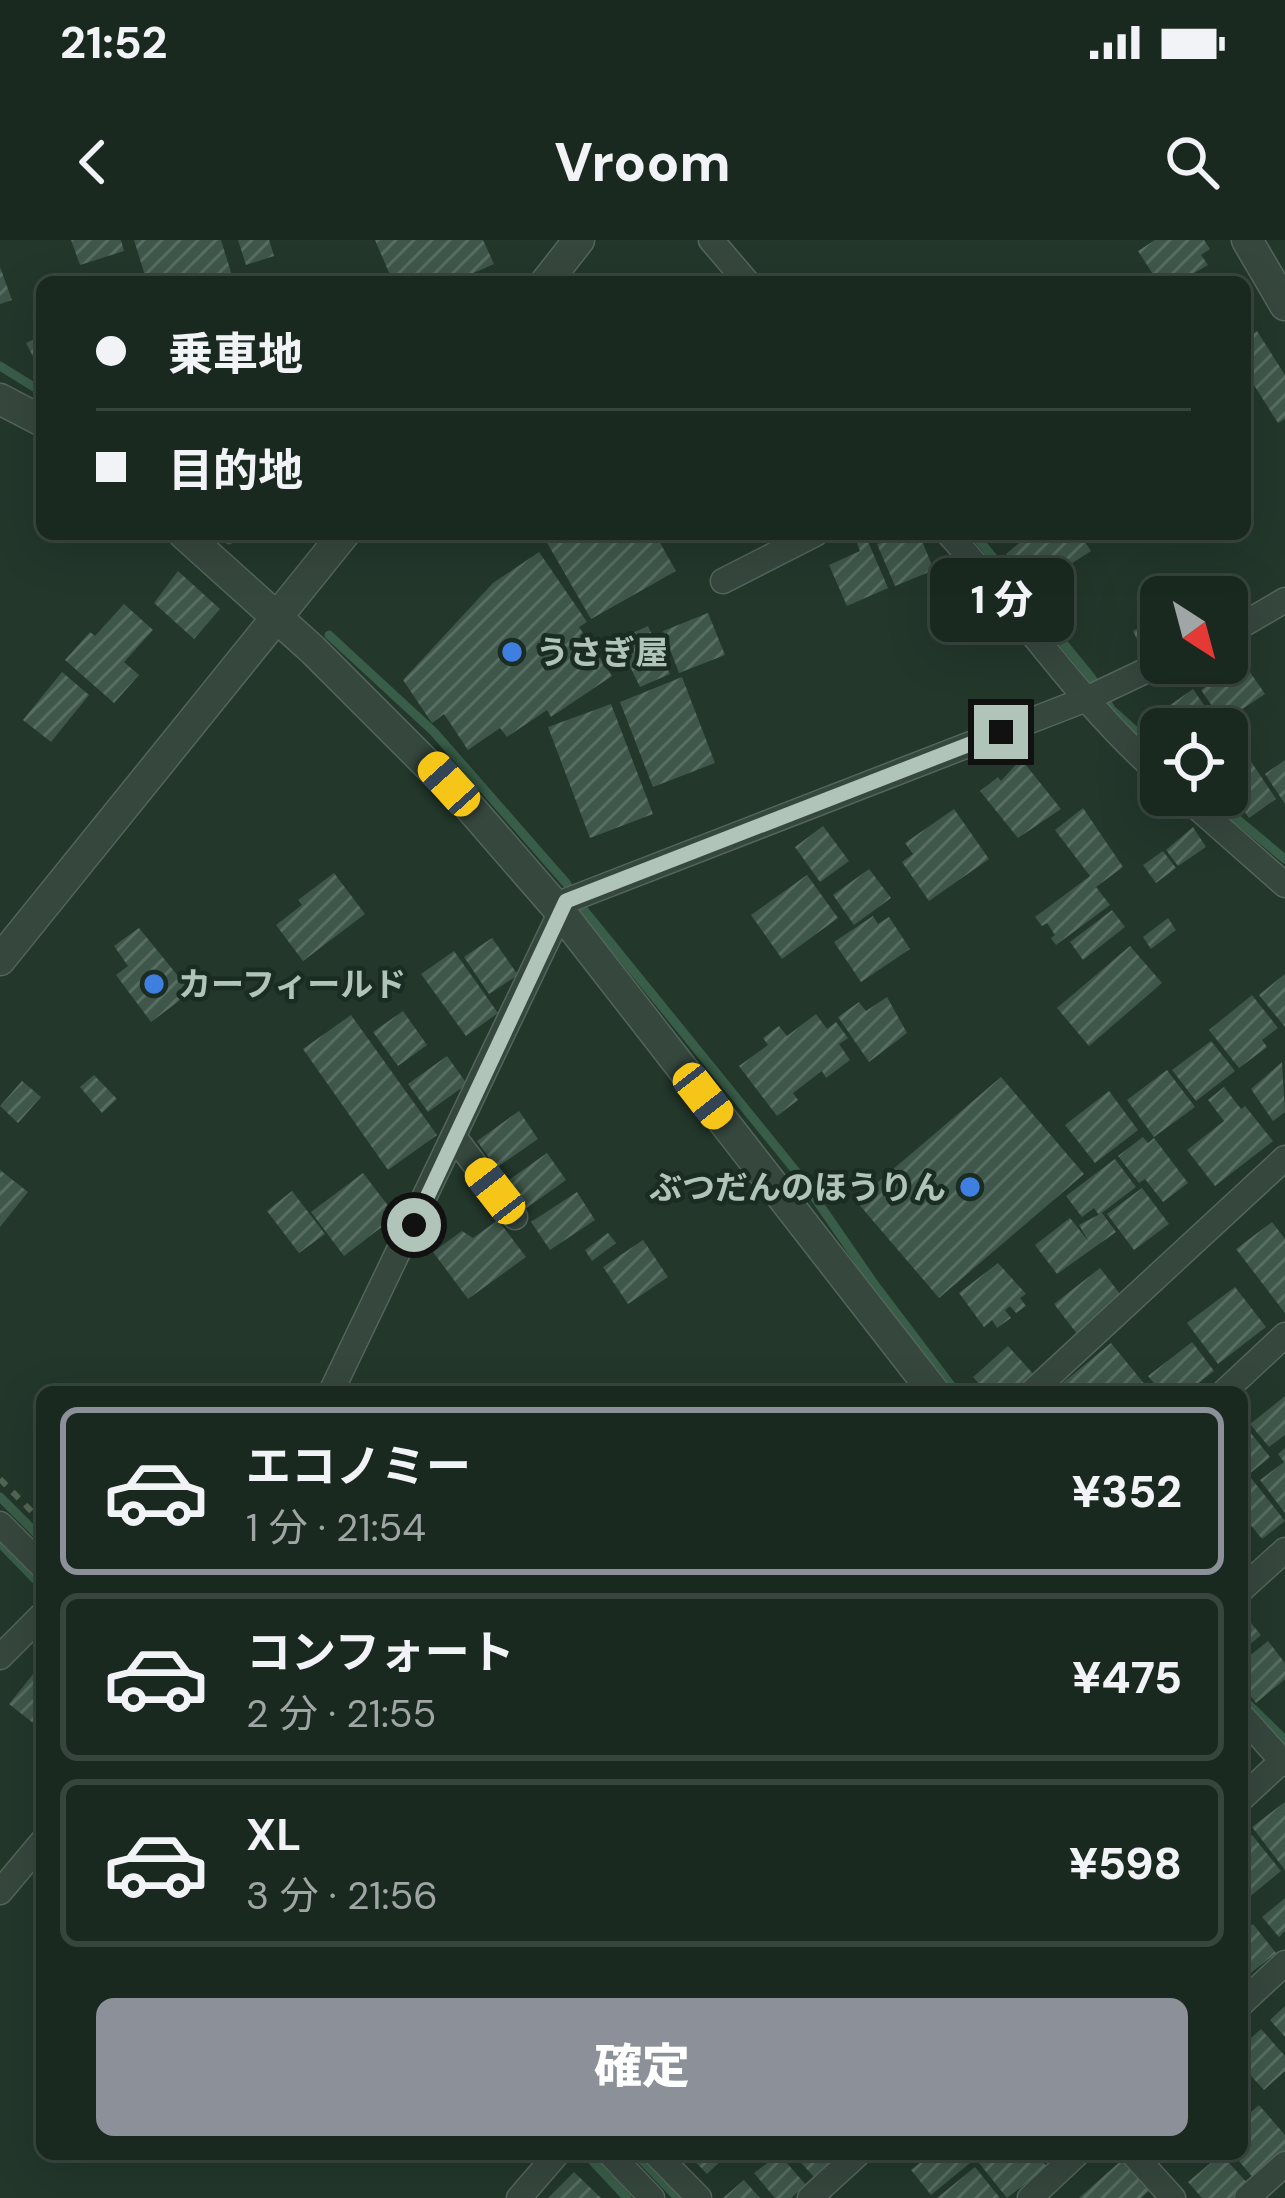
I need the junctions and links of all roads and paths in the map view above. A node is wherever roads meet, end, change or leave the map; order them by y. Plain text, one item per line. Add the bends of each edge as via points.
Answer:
1 (579, 240) edge
2 (711, 240) edge
3 (1247, 240) edge
4 (551, 276) edge
5 (742, 276) edge
6 (1285, 304) edge
7 (0, 399) edge
8 (36, 418) edge
9 (191, 540) edge
10 (339, 540) edge
11 (803, 540) edge
12 (954, 540) edge
13 (723, 581) dead end
14 (1285, 600) edge
15 (276, 618) junction
16 (1248, 622) edge
17 (1140, 673) edge
18 (1095, 694) junction
19 (1140, 750) edge
20 (1207, 816) edge
21 (1285, 886) edge
22 (559, 910) junction
23 (0, 960) edge
24 (454, 1137) junction
25 (1285, 1158) edge
26 (515, 1217) dead end
27 (1285, 1335) edge
28 (334, 1386) edge
29 (929, 1386) edge
30 (1038, 1386) edge
31 (1230, 1386) edge
32 (0, 1479) edge
33 (36, 1516) edge
34 (0, 1524) edge
35 (1285, 1550) edge
36 (36, 1560) edge
37 (1248, 1584) edge
38 (36, 1621) edge
39 (0, 1657) edge
40 (1248, 1723) edge
41 (1284, 1762) edge
42 (1248, 1793) edge
43 (36, 1849) edge
44 (0, 1892) edge
45 (1285, 1963) edge
46 (1248, 1997) edge
47 (552, 2160) edge
48 (616, 2160) edge
49 (662, 2160) edge
50 (851, 2160) edge
51 (1071, 2160) edge
52 (1138, 2160) edge
53 (1285, 2164) edge
54 (519, 2198) edge
55 (652, 2198) edge
56 (699, 2198) edge
57 (810, 2198) edge
58 (1030, 2198) edge
59 (1173, 2198) edge
60 (1247, 2198) edge

1 - 4 street
2 - 5 street
3 - 6 street
7 - 8 street
9 - 15 street
10 - 15 street
11 - 13 street
12 - 18 street
14 - 16 street
15 - 22 street via 430,764
15 - 23 street
17 - 18 street
18 - 19 street
18 - 22 street via 580,893
20 - 21 street
22 - 24 street
22 - 29 street
24 - 26 street
24 - 28 street
25 - 30 street
27 - 31 street
32 - 33 path
34 - 36 street
35 - 37 street
38 - 39 street
40 - 41 street
41 - 42 street
43 - 44 street
45 - 46 street
47 - 54 street
48 - 55 street
49 - 56 street
50 - 57 street
51 - 58 street
52 - 59 street
53 - 60 street

